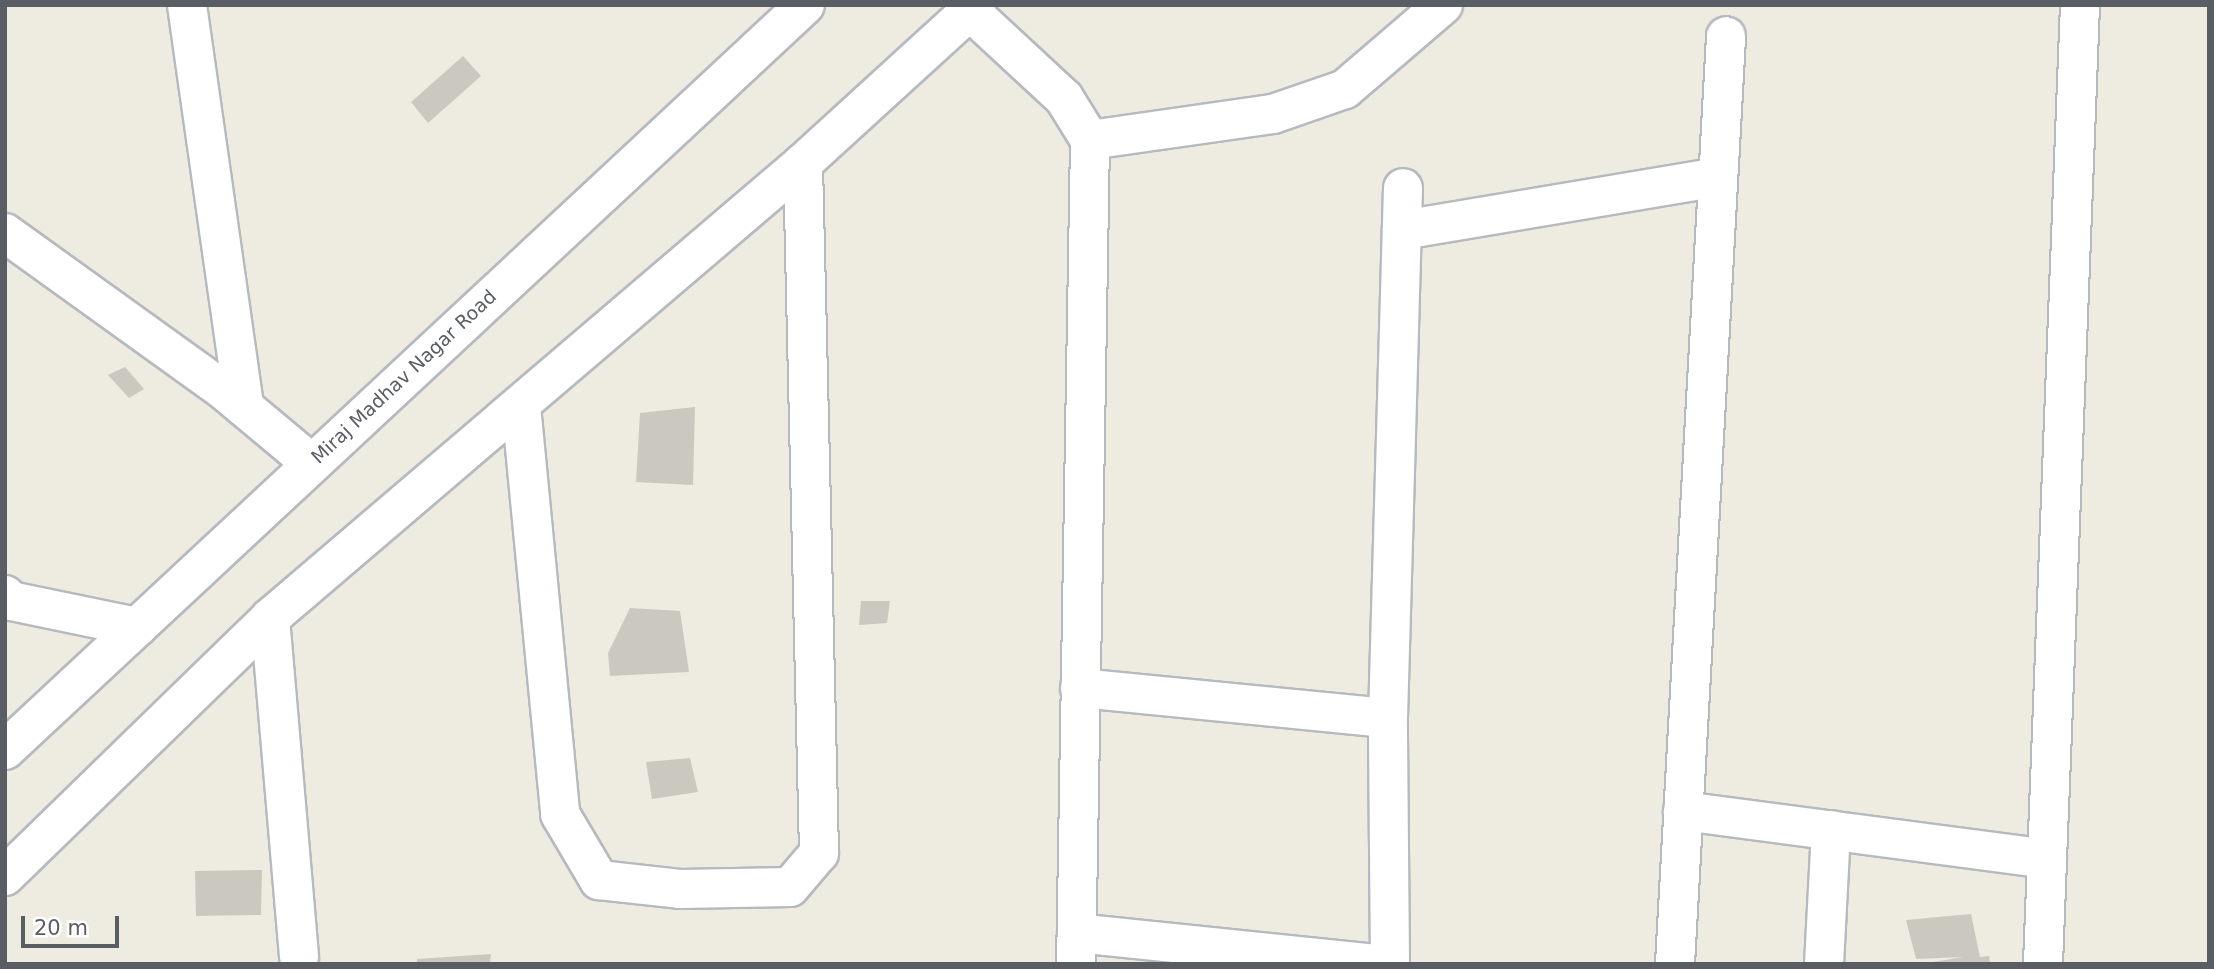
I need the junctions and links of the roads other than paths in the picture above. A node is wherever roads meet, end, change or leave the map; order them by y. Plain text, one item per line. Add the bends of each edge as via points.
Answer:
1 (187, 5) edge
2 (805, 5) edge
3 (1443, 5) edge
4 (2080, 5) edge
5 (973, 8) edge
6 (1726, 36) dead end
7 (1090, 140) junction
8 (803, 163) junction
9 (1718, 177) junction
10 (1403, 188) dead end
11 (1402, 230) junction
12 (5, 233) edge
13 (521, 406) junction
14 (244, 407) junction
15 (311, 463) junction
16 (5, 595) edge
17 (270, 618) junction
18 (136, 626) junction
19 (1080, 688) junction
20 (1388, 718) junction
21 (5, 750) edge
22 (1683, 811) junction
23 (1831, 831) junction
24 (2047, 859) junction
25 (5, 876) edge
26 (1077, 948) edge
27 (299, 957) dead end
28 (1376, 964) edge
29 (1390, 964) edge
30 (1675, 964) edge
31 (1824, 964) edge
32 (2043, 964) edge

1 - 14 street
2 - 15 street, Miraj Madhav Nagar Road
3 - 7 street via 1345,89 1273,114
4 - 24 street
5 - 7 street via 1064,98
5 - 8 street
6 - 9 street
7 - 19 street
8 - 13 street
8 - 13 street via 819,853 790,887 680,889 599,880 560,814
9 - 11 street
9 - 22 street
10 - 11 street
11 - 20 street
12 - 14 street
13 - 17 street
14 - 15 street
15 - 18 street, Miraj Madhav Nagar Road
16 - 18 street via 11,601
17 - 25 street
17 - 27 street
18 - 21 street, Miraj Madhav Nagar Road
19 - 20 street
19 - 26 street
20 - 29 street
22 - 23 street
22 - 30 street
23 - 24 street
23 - 31 street
24 - 32 street
26 - 28 street

